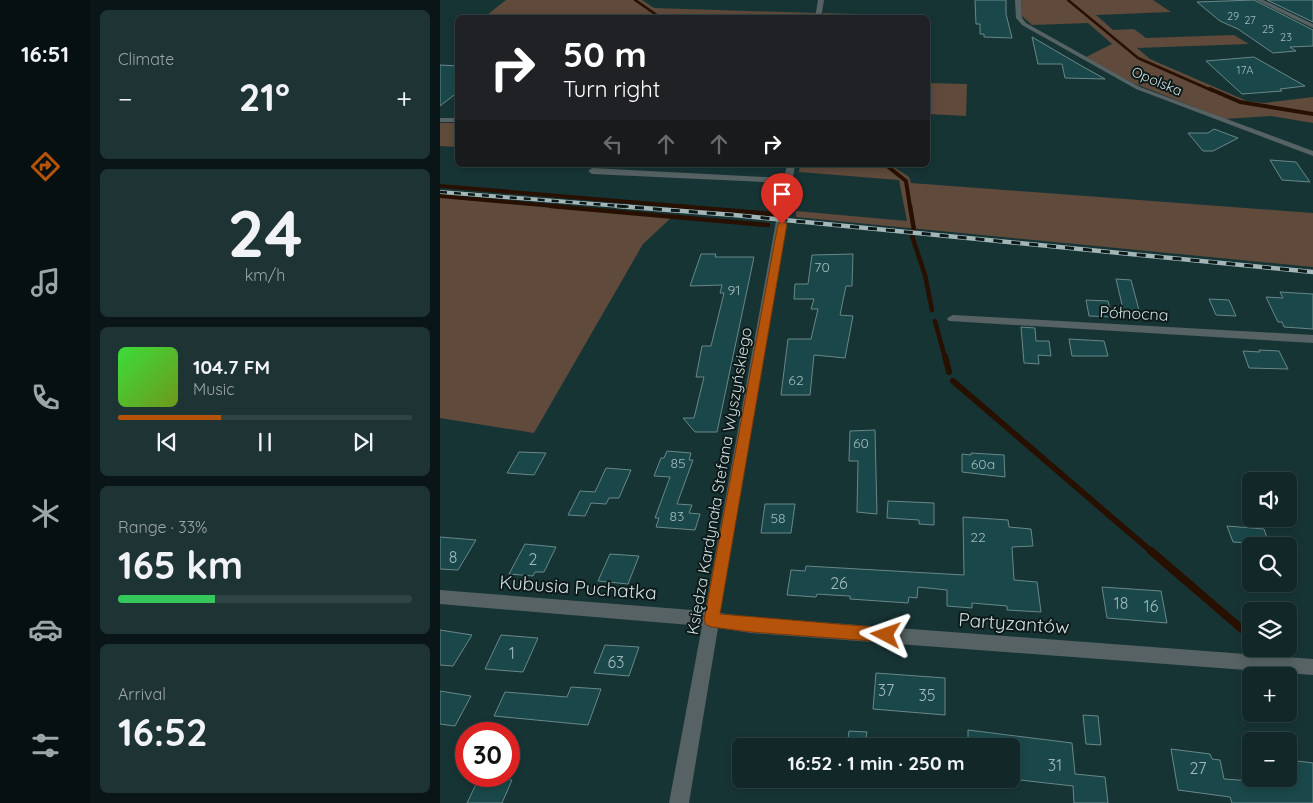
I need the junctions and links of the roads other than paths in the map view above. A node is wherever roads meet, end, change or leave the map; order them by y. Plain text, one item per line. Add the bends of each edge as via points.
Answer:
1 (821, 0) edge
2 (1018, 0) edge
3 (1259, 0) edge
4 (818, 15) edge
5 (1313, 26) edge
6 (440, 120) edge
7 (455, 120) edge
8 (1313, 154) edge
9 (791, 167) edge
10 (592, 171) dead end
11 (788, 181) junction
12 (953, 319) dead end
13 (1313, 339) edge
14 (440, 597) edge
15 (712, 620) junction
16 (1313, 667) edge
17 (679, 803) edge

1 - 4 street
2 - 8 street, Opolska via 1019,18 1024,24 1124,81
3 - 5 street
6 - 7 street
9 - 11 street, Księdza Kardynała Stefana Wyszyńskiego
10 - 11 street
11 - 15 street, Księdza Kardynała Stefana Wyszyńskiego
12 - 13 street, Północna
14 - 15 street, Kubusia Puchatka
15 - 16 street, Partyzantów
15 - 17 street, Księdza Kardynała Stefana Wyszyńskiego

